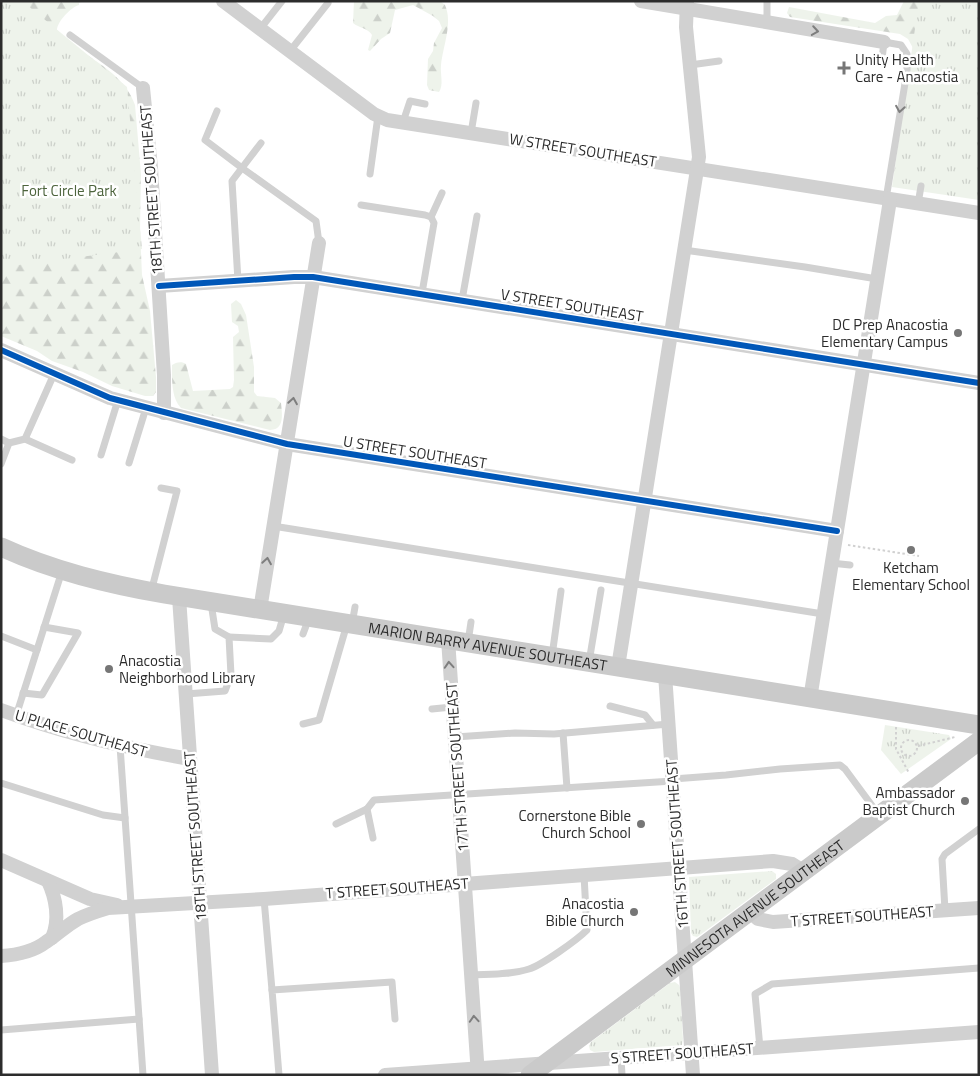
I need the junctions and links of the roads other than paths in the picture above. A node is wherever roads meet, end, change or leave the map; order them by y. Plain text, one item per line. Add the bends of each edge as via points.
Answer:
1 (223, 1) edge
2 (282, 1) edge
3 (641, 1) edge
4 (767, 1) edge
5 (328, 3) dead end
6 (687, 5) edge
7 (766, 23) junction
8 (260, 29) junction
9 (70, 34) dead end
10 (884, 42) junction
11 (290, 51) junction
12 (882, 59) dead end
13 (719, 62) dead end
14 (690, 65) junction
15 (143, 88) joint
16 (476, 103) dead end
17 (425, 104) dead end
18 (217, 111) dead end
19 (378, 116) junction
20 (402, 122) junction
21 (471, 133) junction
22 (261, 143) dead end
23 (242, 168) junction
24 (698, 169) junction
25 (370, 174) dead end
26 (921, 186) dead end
27 (442, 193) dead end
28 (888, 199) junction
29 (918, 204) junction
30 (361, 205) dead end
31 (979, 213) edge
32 (477, 216) dead end
33 (431, 218) junction
34 (319, 243) joint
35 (684, 250) junction
36 (313, 277) junction
37 (877, 279) junction
38 (238, 280) junction
39 (158, 286) junction
40 (422, 294) junction
41 (462, 300) junction
42 (671, 334) junction
43 (1, 350) edge
44 (863, 365) junction
45 (54, 374) junction
46 (979, 384) edge
47 (118, 400) junction
48 (146, 408) junction
49 (164, 412) junction
50 (1, 439) edge
51 (25, 440) junction
52 (9, 443) junction
53 (287, 444) junction
54 (101, 455) dead end
55 (72, 460) dead end
56 (129, 463) dead end
57 (1, 464) edge
58 (161, 488) dead end
59 (644, 500) junction
60 (273, 526) junction
61 (837, 531) junction
62 (1, 547) edge
63 (832, 563) junction
64 (850, 566) dead end
65 (62, 570) junction
66 (631, 583) junction
67 (601, 590) dead end
68 (561, 591) dead end
69 (151, 592) junction
70 (179, 597) junction
71 (211, 602) junction
72 (260, 610) junction
73 (284, 614) junction
74 (823, 614) junction
75 (351, 618) junction
76 (471, 622) dead end
77 (44, 627) junction
78 (1, 636) edge
79 (229, 637) junction
80 (448, 640) junction
81 (468, 643) junction
82 (37, 650) junction
83 (552, 656) junction
84 (589, 662) junction
85 (618, 667) junction
86 (665, 674) junction
87 (23, 693) junction
88 (186, 694) junction
89 (810, 698) junction
90 (610, 706) dead end
91 (452, 707) junction
92 (432, 709) dead end
93 (1, 710) edge
94 (16, 716) junction
95 (303, 724) dead end
96 (669, 724) junction
97 (653, 725) junction
98 (979, 725) edge
99 (563, 733) junction
100 (454, 737) junction
101 (979, 741) edge
102 (120, 746) junction
103 (190, 760) junction
104 (673, 780) junction
105 (1, 783) edge
106 (567, 788) junction
107 (459, 796) junction
108 (367, 809) junction
109 (879, 815) junction
110 (124, 818) junction
111 (336, 824) dead end
112 (979, 829) edge
113 (372, 838) dead end
114 (1, 860) edge
115 (678, 868) junction
116 (802, 871) junction
117 (584, 875) junction
118 (48, 880) junction
119 (465, 883) junction
120 (264, 899) junction
121 (200, 902) junction
122 (130, 906) junction
123 (979, 908) edge
124 (945, 910) junction
125 (749, 911) junction
126 (52, 938) junction
127 (1, 956) edge
128 (685, 960) junction
129 (979, 968) edge
130 (471, 975) junction
131 (272, 990) junction
132 (139, 1019) junction
133 (395, 1019) dead end
134 (1, 1030) edge
135 (979, 1032) edge
136 (760, 1048) junction
137 (691, 1052) junction
138 (621, 1058) junction
139 (546, 1063) junction
140 (478, 1071) edge
141 (144, 1075) edge
142 (212, 1075) edge
143 (279, 1075) edge
144 (384, 1075) edge
145 (530, 1075) edge
146 (622, 1075) edge
147 (693, 1075) edge

1 - 8 street, W STREET SOUTHEAST
2 - 8 lane
3 - 6 street
4 - 7 lane
5 - 11 lane
6 - 7 street
6 - 14 street
7 -> 10 street
8 - 11 street, W STREET SOUTHEAST
9 - 15 lane
10 - 12 lane
10 -> 28 lane via 902,45 907,54
11 - 19 street, W STREET SOUTHEAST
13 - 14 lane
14 - 24 street via 699,149
15 - 39 street, 18TH STREET SOUTHEAST
16 - 21 lane
17 - 20 lane via 410,101
18 - 23 lane via 205,140
19 - 20 street, W STREET SOUTHEAST
19 - 25 lane
20 - 21 street, W STREET SOUTHEAST
21 - 24 street, W STREET SOUTHEAST
22 - 23 lane
23 - 34 lane via 316,222
23 - 38 lane via 232,182
24 - 28 street, W STREET SOUTHEAST
24 - 35 street
26 - 29 lane
27 - 33 lane
28 - 29 street, W STREET SOUTHEAST
28 - 37 street
29 - 31 street, W STREET SOUTHEAST
30 - 33 lane
32 - 41 lane
33 - 40 lane via 434,223
34 - 36 street
35 - 37 lane
35 - 42 street
36 - 38 street, V STREET SOUTHEAST
36 - 40 street, V STREET SOUTHEAST
53 -> 36 street
37 - 44 street
38 - 39 street, V STREET SOUTHEAST
39 - 49 street, 18TH STREET SOUTHEAST
40 - 41 street, V STREET SOUTHEAST
41 - 42 street, V STREET SOUTHEAST
42 - 44 street, V STREET SOUTHEAST
42 - 59 street
43 - 45 street, U STREET SOUTHEAST
44 - 46 street, V STREET SOUTHEAST
44 - 61 street
45 - 47 street, U STREET SOUTHEAST
45 - 51 lane
47 - 48 street, U STREET SOUTHEAST
47 - 54 lane
48 - 49 street, U STREET SOUTHEAST
48 - 56 lane
49 - 53 street, U STREET SOUTHEAST
50 - 52 lane
51 - 52 lane
51 - 55 lane
52 - 57 lane
53 - 59 street, U STREET SOUTHEAST
53 - 60 street
58 - 69 lane via 177,491
59 - 61 street, U STREET SOUTHEAST
59 - 66 street
60 - 66 lane
72 -> 60 street
61 - 63 street
62 - 65 main road, MARION BARRY AVENUE SOUTHEAST
63 - 64 lane
63 - 74 street
65 - 69 main road, MARION BARRY AVENUE SOUTHEAST via 100,582
65 - 77 lane
66 - 74 lane
66 - 85 street
67 - 84 lane
68 - 83 lane
69 - 70 main road, MARION BARRY AVENUE SOUTHEAST
70 - 71 main road, MARION BARRY AVENUE SOUTHEAST
70 - 88 street, 18TH STREET SOUTHEAST
71 - 72 main road, MARION BARRY AVENUE SOUTHEAST
71 - 79 lane via 215,629
72 - 73 main road, MARION BARRY AVENUE SOUTHEAST
73 - 75 main road, MARION BARRY AVENUE SOUTHEAST via 306,626
73 - 79 lane via 279,631 271,639
74 - 89 street
75 - 80 main road, MARION BARRY AVENUE SOUTHEAST
75 - 95 lane via 319,720
76 - 81 lane
77 - 82 lane
77 - 87 lane via 78,633 42,695
78 - 82 lane
79 - 88 lane via 231,676 225,691
80 - 81 main road, MARION BARRY AVENUE SOUTHEAST
91 -> 80 street, 17TH STREET SOUTHEAST
81 - 83 main road, MARION BARRY AVENUE SOUTHEAST
82 - 87 lane
83 - 84 main road, MARION BARRY AVENUE SOUTHEAST
84 - 85 main road, MARION BARRY AVENUE SOUTHEAST
85 - 86 main road, MARION BARRY AVENUE SOUTHEAST
86 - 89 main road, MARION BARRY AVENUE SOUTHEAST
86 - 96 street, 16TH STREET SOUTHEAST
87 - 94 lane
88 - 103 street, 18TH STREET SOUTHEAST
89 - 98 main road, MARION BARRY AVENUE SOUTHEAST
90 - 97 lane via 645,715
91 - 92 lane
91 - 100 street, 17TH STREET SOUTHEAST
93 - 94 street, U PLACE SOUTHEAST
94 - 102 street, U PLACE SOUTHEAST
96 - 97 lane
96 - 104 street, 16TH STREET SOUTHEAST
97 - 99 lane
99 - 100 lane via 515,732
99 - 106 lane
100 - 107 street, 17TH STREET SOUTHEAST
101 - 109 main road, MINNESOTA AVENUE SOUTHEAST
102 - 103 street, U PLACE SOUTHEAST
102 - 110 lane
103 - 121 street, 18TH STREET SOUTHEAST
104 - 106 lane
104 - 109 lane via 835,764 845,769
104 - 115 street, 16TH STREET SOUTHEAST
105 - 110 lane via 102,815
106 - 107 lane
107 - 108 lane via 374,800
107 - 119 street, 17TH STREET SOUTHEAST
108 - 111 lane
108 - 113 lane
109 - 116 main road, MINNESOTA AVENUE SOUTHEAST
110 - 122 lane
112 - 124 lane via 942,859
114 - 118 street
115 - 116 street, T STREET SOUTHEAST via 780,861
115 - 117 street, T STREET SOUTHEAST
115 - 128 street, 16TH STREET SOUTHEAST
116 - 125 main road, MINNESOTA AVENUE SOUTHEAST
117 - 119 street, T STREET SOUTHEAST
117 - 130 lane via 587,930 578,939 531,969
118 - 122 street via 90,899
118 - 126 street via 56,914
119 - 120 street, T STREET SOUTHEAST
119 - 130 street, 17TH STREET SOUTHEAST
120 - 121 street, T STREET SOUTHEAST
120 - 131 lane
121 - 122 street, T STREET SOUTHEAST
121 - 142 street, 18TH STREET SOUTHEAST
122 - 126 street, T STREET SOUTHEAST via 90,913
122 - 132 lane
123 - 124 street, T STREET SOUTHEAST
124 - 125 street, T STREET SOUTHEAST via 773,922 758,919
125 - 128 main road, MINNESOTA AVENUE SOUTHEAST
126 - 127 street, T STREET SOUTHEAST via 28,951
128 - 137 street, 16TH STREET SOUTHEAST
128 - 139 main road, MINNESOTA AVENUE SOUTHEAST
129 - 136 lane via 772,984 756,994
140 -> 130 street, 17TH STREET SOUTHEAST
131 - 133 lane via 392,982
131 - 143 lane
132 - 134 lane
132 - 141 lane
135 - 136 street, S STREET SOUTHEAST
136 - 137 street, S STREET SOUTHEAST
137 - 138 street, S STREET SOUTHEAST
137 - 147 street, 16TH STREET SOUTHEAST
138 - 139 street, S STREET SOUTHEAST
138 - 146 lane
139 - 140 street, S STREET SOUTHEAST
139 - 145 main road, MINNESOTA AVENUE SOUTHEAST
140 - 144 street, S STREET SOUTHEAST

